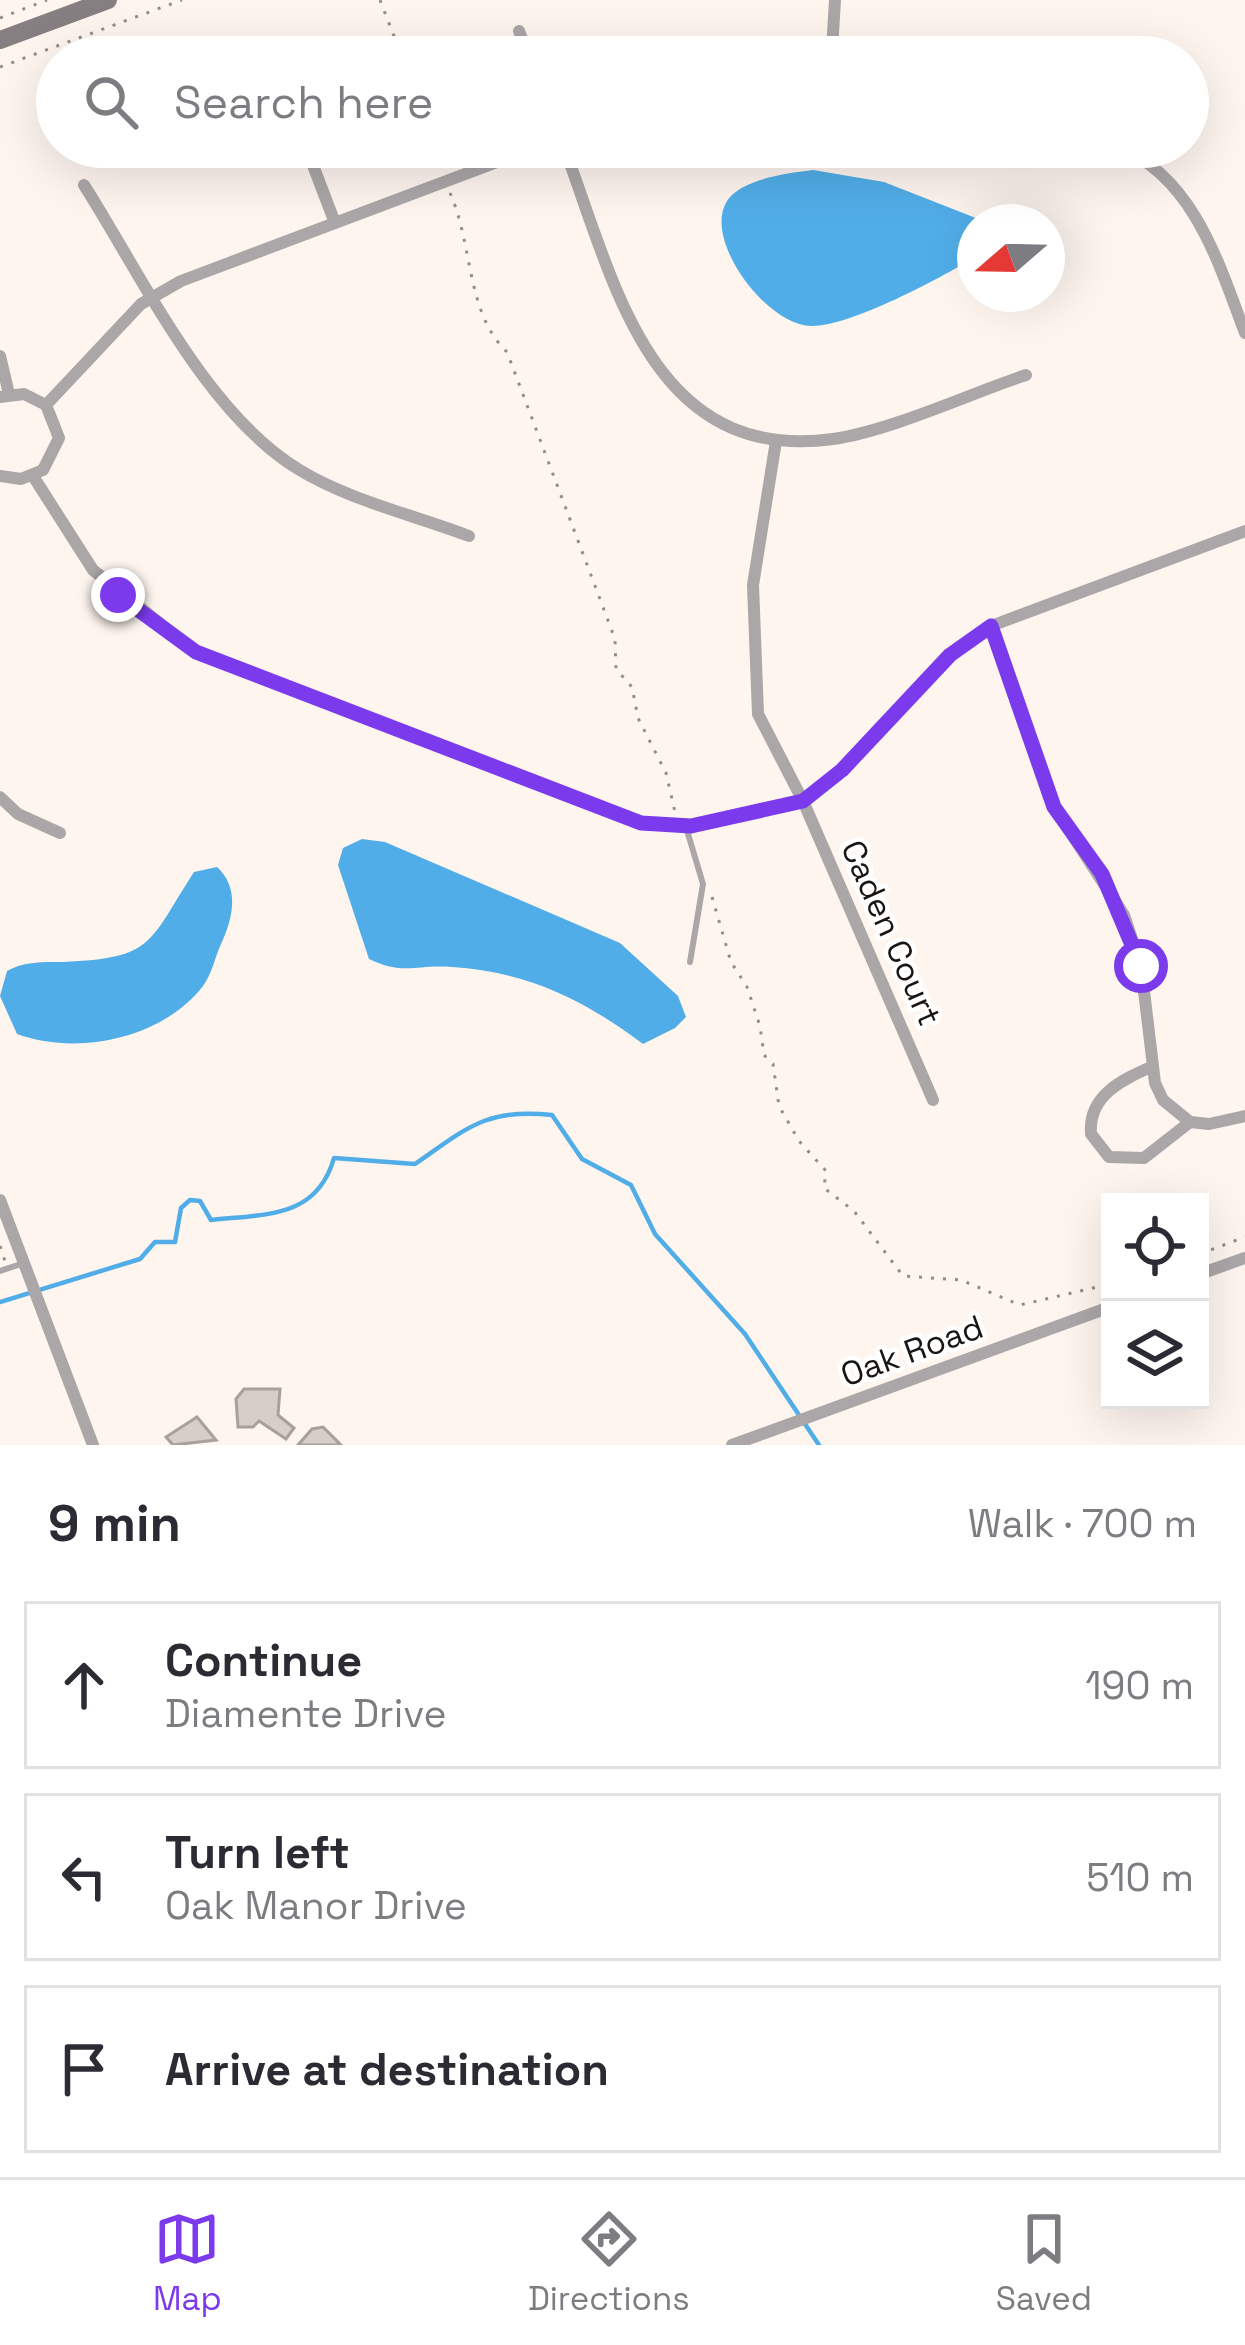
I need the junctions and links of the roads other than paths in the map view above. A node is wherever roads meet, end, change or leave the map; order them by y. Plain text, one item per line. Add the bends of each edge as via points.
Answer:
1 (107, 0) edge
2 (835, 0) edge
3 (519, 32) dead end
4 (521, 36) edge
5 (833, 36) edge
6 (0, 40) edge
7 (314, 168) edge
8 (482, 168) edge
9 (572, 168) edge
10 (1153, 168) edge
11 (84, 185) dead end
12 (334, 223) junction
13 (154, 296) junction
14 (1245, 333) edge
15 (0, 356) edge
16 (1026, 375) dead end
17 (4, 395) edge
18 (46, 405) junction
19 (776, 441) junction
20 (0, 476) edge
21 (33, 476) junction
22 (1245, 531) edge
23 (469, 536) dead end
24 (991, 626) junction
25 (0, 797) edge
26 (803, 801) junction
27 (681, 826) junction
28 (60, 833) dead end
29 (690, 962) dead end
30 (1153, 1066) junction
31 (933, 1100) dead end
32 (1245, 1116) edge
33 (1190, 1122) junction
34 (0, 1200) edge
35 (1245, 1258) edge
36 (24, 1262) junction
37 (4, 1270) edge
38 (1209, 1271) edge
39 (1101, 1311) edge
40 (93, 1445) edge
41 (732, 1445) edge

1 - 6 street
2 - 5 street
3 - 4 street
7 - 12 street
8 - 12 street
9 - 19 street via 642,350 680,395 735,432
10 - 14 street via 1192,212
11 - 13 street
12 - 13 street
13 - 18 street
13 - 23 street via 232,413 298,469
15 - 17 street
16 - 19 street via 836,438
17 - 18 street
18 - 21 street via 59,438 52,461
19 - 26 street, Caden Court via 752,585 752,649 758,714
20 - 21 street
21 - 27 street via 93,570 196,652 641,823
22 - 24 street
24 - 26 street via 950,655
24 - 30 street via 1054,807 1124,915 1141,966
25 - 28 street
26 - 27 street
26 - 31 street, Caden Court
27 - 29 lane via 703,884
30 - 33 street via 1163,1100
30 - 33 street via 1102,1095 1090,1121 1095,1143 1109,1157 1132,1161
32 - 33 street
34 - 36 street
35 - 38 street
36 - 37 lane
36 - 40 street
39 - 41 street, Oak Road via 1044,1339

